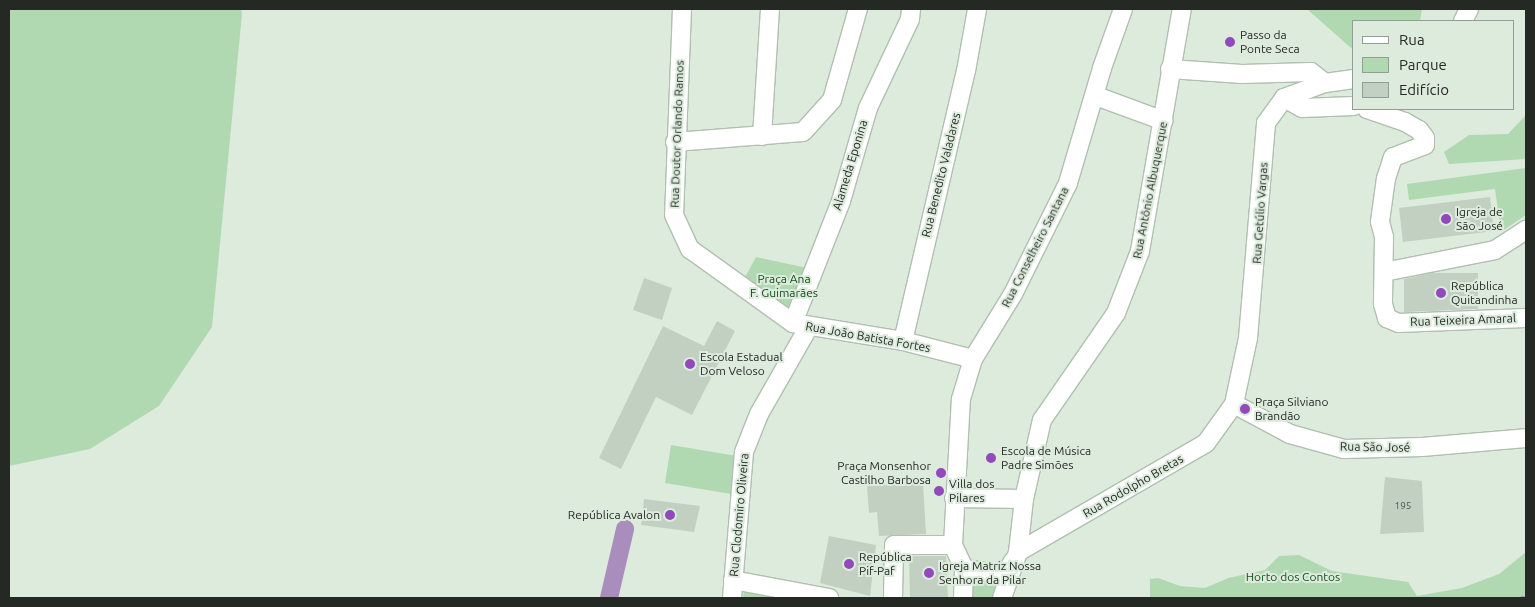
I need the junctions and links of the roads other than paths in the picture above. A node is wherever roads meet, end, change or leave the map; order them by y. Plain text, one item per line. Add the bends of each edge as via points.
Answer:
1 (682, 9) edge
2 (770, 9) edge
3 (858, 9) edge
4 (911, 9) edge
5 (978, 9) edge
6 (1123, 9) edge
7 (1182, 9) edge
8 (1170, 69) junction
9 (1352, 78) edge
10 (1325, 83) junction
11 (1096, 96) junction
12 (1284, 98) junction
13 (1352, 106) edge
14 (1370, 110) edge
15 (1164, 120) junction
16 (762, 136) junction
17 (675, 142) junction
18 (1526, 230) edge
19 (1384, 272) junction
20 (1526, 318) edge
21 (801, 325) junction
22 (903, 341) junction
23 (973, 359) junction
24 (1234, 404) junction
25 (1526, 438) edge
26 (954, 498) junction
27 (1024, 499) junction
28 (953, 545) junction
29 (1018, 552) junction
30 (964, 569) junction
31 (733, 580) junction
32 (732, 598) edge
33 (829, 598) edge
34 (893, 598) edge
35 (964, 598) edge
36 (1002, 598) edge

1 - 17 street, Rua Doutor Orlando Ramos
2 - 16 street
3 - 16 street via 832,100 803,132
4 - 21 street, Alameda Eponina via 910,19 868,108
5 - 22 street, Rua Benedito Valadares
6 - 11 street, Rua Conselheiro Santana via 1102,68
7 - 8 street, Rua Antônio Albuquerque
8 - 10 street via 1242,74 1311,72
8 - 15 street, Rua Antônio Albuquerque
9 - 10 street
10 - 12 street
11 - 15 street
11 - 23 street, Rua Conselheiro Santana via 1068,184 1013,294
12 - 13 street via 1302,108
12 - 24 street, Rua Getúlio Vargas via 1266,123 1249,328
14 - 19 street via 1405,122 1425,138 1425,145 1393,157 1388,171 1380,222 1384,237
15 - 27 street, Rua Antônio Albuquerque via 1140,251 1116,313 1042,420
16 - 17 street
17 - 21 street, Rua Doutor Orlando Ramos via 674,215 682,238 690,249
18 - 19 street via 1495,250
19 - 20 street, Rua Teixeira Amaral via 1384,304 1391,321
21 - 22 street, Rua João Batista Fortes
21 - 31 street, Rua Clodomiro Oliveira via 744,452
22 - 23 street, Rua João Batista Fortes
23 - 26 street, Rua Conselheiro Santana via 961,400
24 - 25 street, Rua São José via 1290,434 1344,448 1422,447
24 - 29 street, Rua Rodolpho Bretas via 1206,443
26 - 27 street
26 - 28 street, Rua Conselheiro Santana
27 - 29 street, Rua Antônio Albuquerque
28 - 30 street
28 - 34 street via 894,545
29 - 30 street via 1005,575
29 - 36 street
30 - 35 street
31 - 32 street, Rua Clodomiro Oliveira
31 - 33 street

